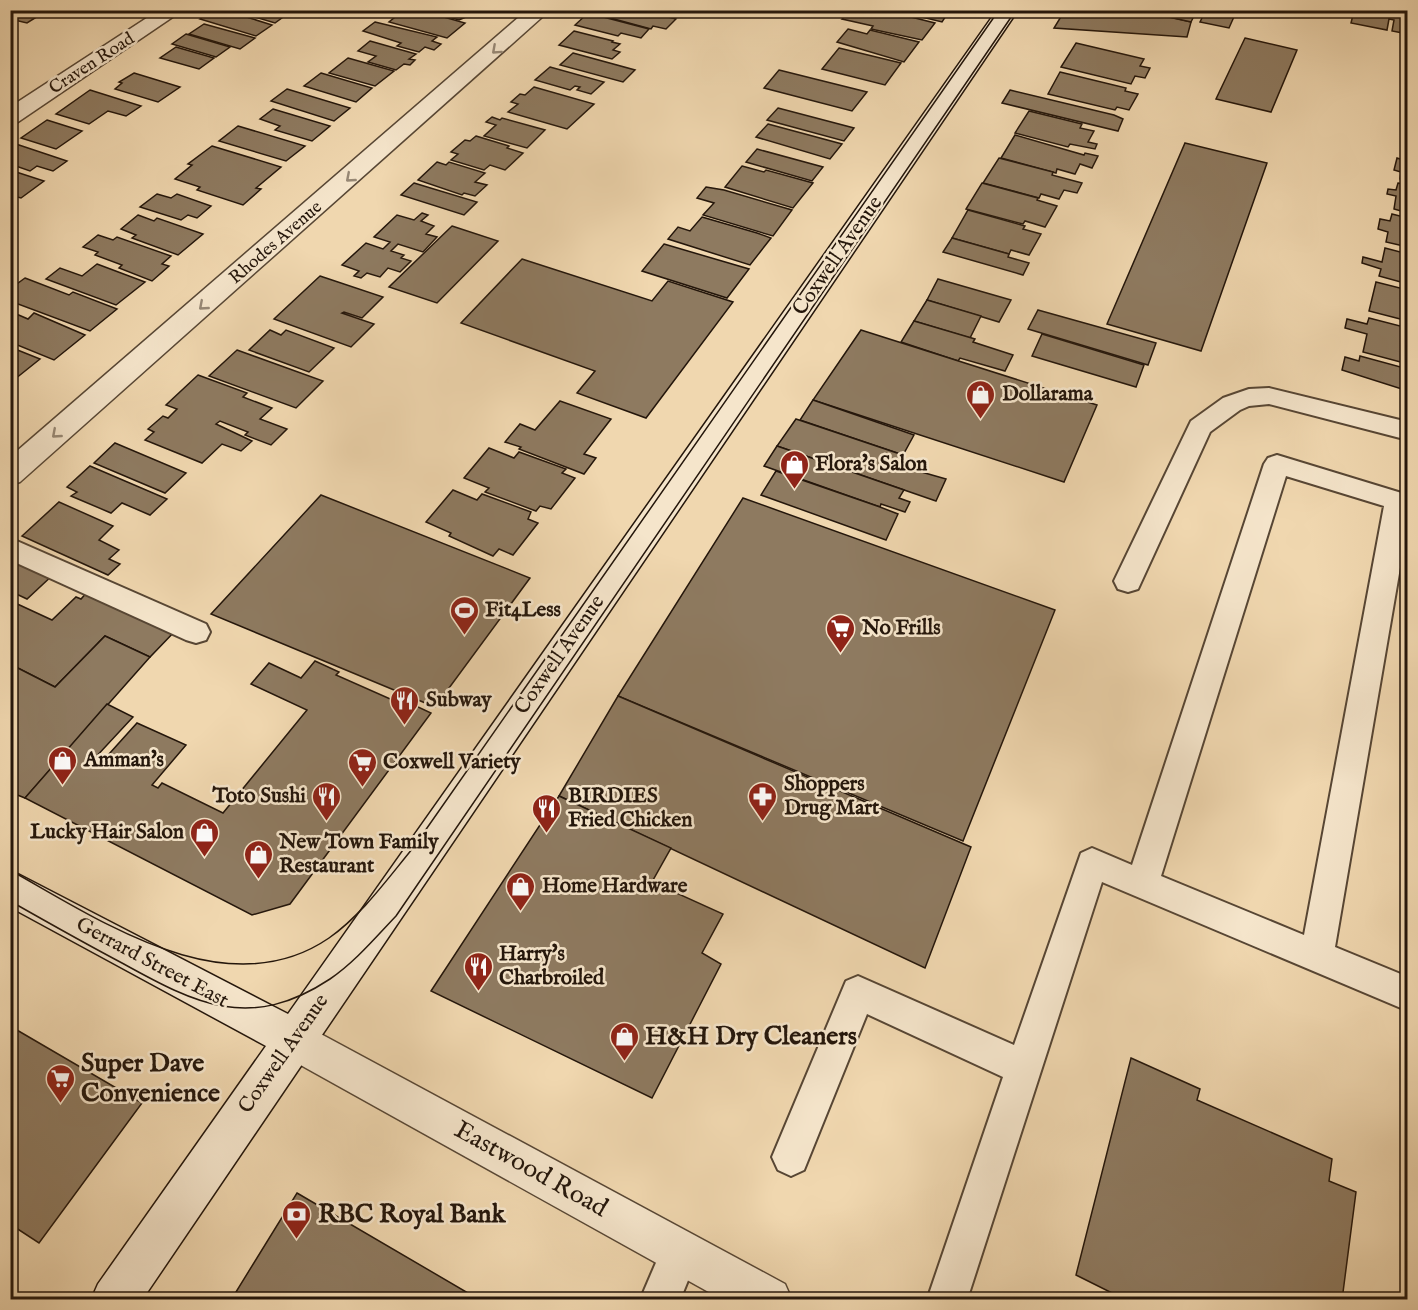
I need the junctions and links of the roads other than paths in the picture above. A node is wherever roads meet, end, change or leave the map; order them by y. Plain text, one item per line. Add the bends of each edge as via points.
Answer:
1 (173, 10) edge
2 (540, 10) edge
3 (1008, 10) edge
4 (10, 117) edge
5 (1407, 431) edge
6 (10, 474) edge
7 (10, 548) edge
8 (1128, 581) dead end
9 (196, 632) dead end
10 (1142, 885) junction
11 (10, 887) edge
12 (1317, 956) junction
13 (1407, 994) edge
14 (293, 1039) junction
15 (1024, 1068) junction
16 (791, 1157) dead end
17 (681, 1251) junction
18 (114, 1299) edge
19 (660, 1299) edge
20 (770, 1299) edge
21 (947, 1299) edge

1 - 4 main road, Craven Road
2 -> 6 main road, Rhodes Avenue
3 - 14 main road, Coxwell Avenue
5 - 8 lane via 1269,396 1250,396 1232,402 1200,427
7 - 9 lane
10 - 12 lane
10 - 12 lane via 1277,464 1398,501
10 - 15 lane via 1092,863
11 - 14 main road, Gerrard Street East
12 - 13 lane
14 - 17 main road, Eastwood Road
14 - 18 main road, Coxwell Avenue
15 - 16 lane via 858,993
15 - 21 lane
17 - 19 lane
17 - 20 main road, Eastwood Road

